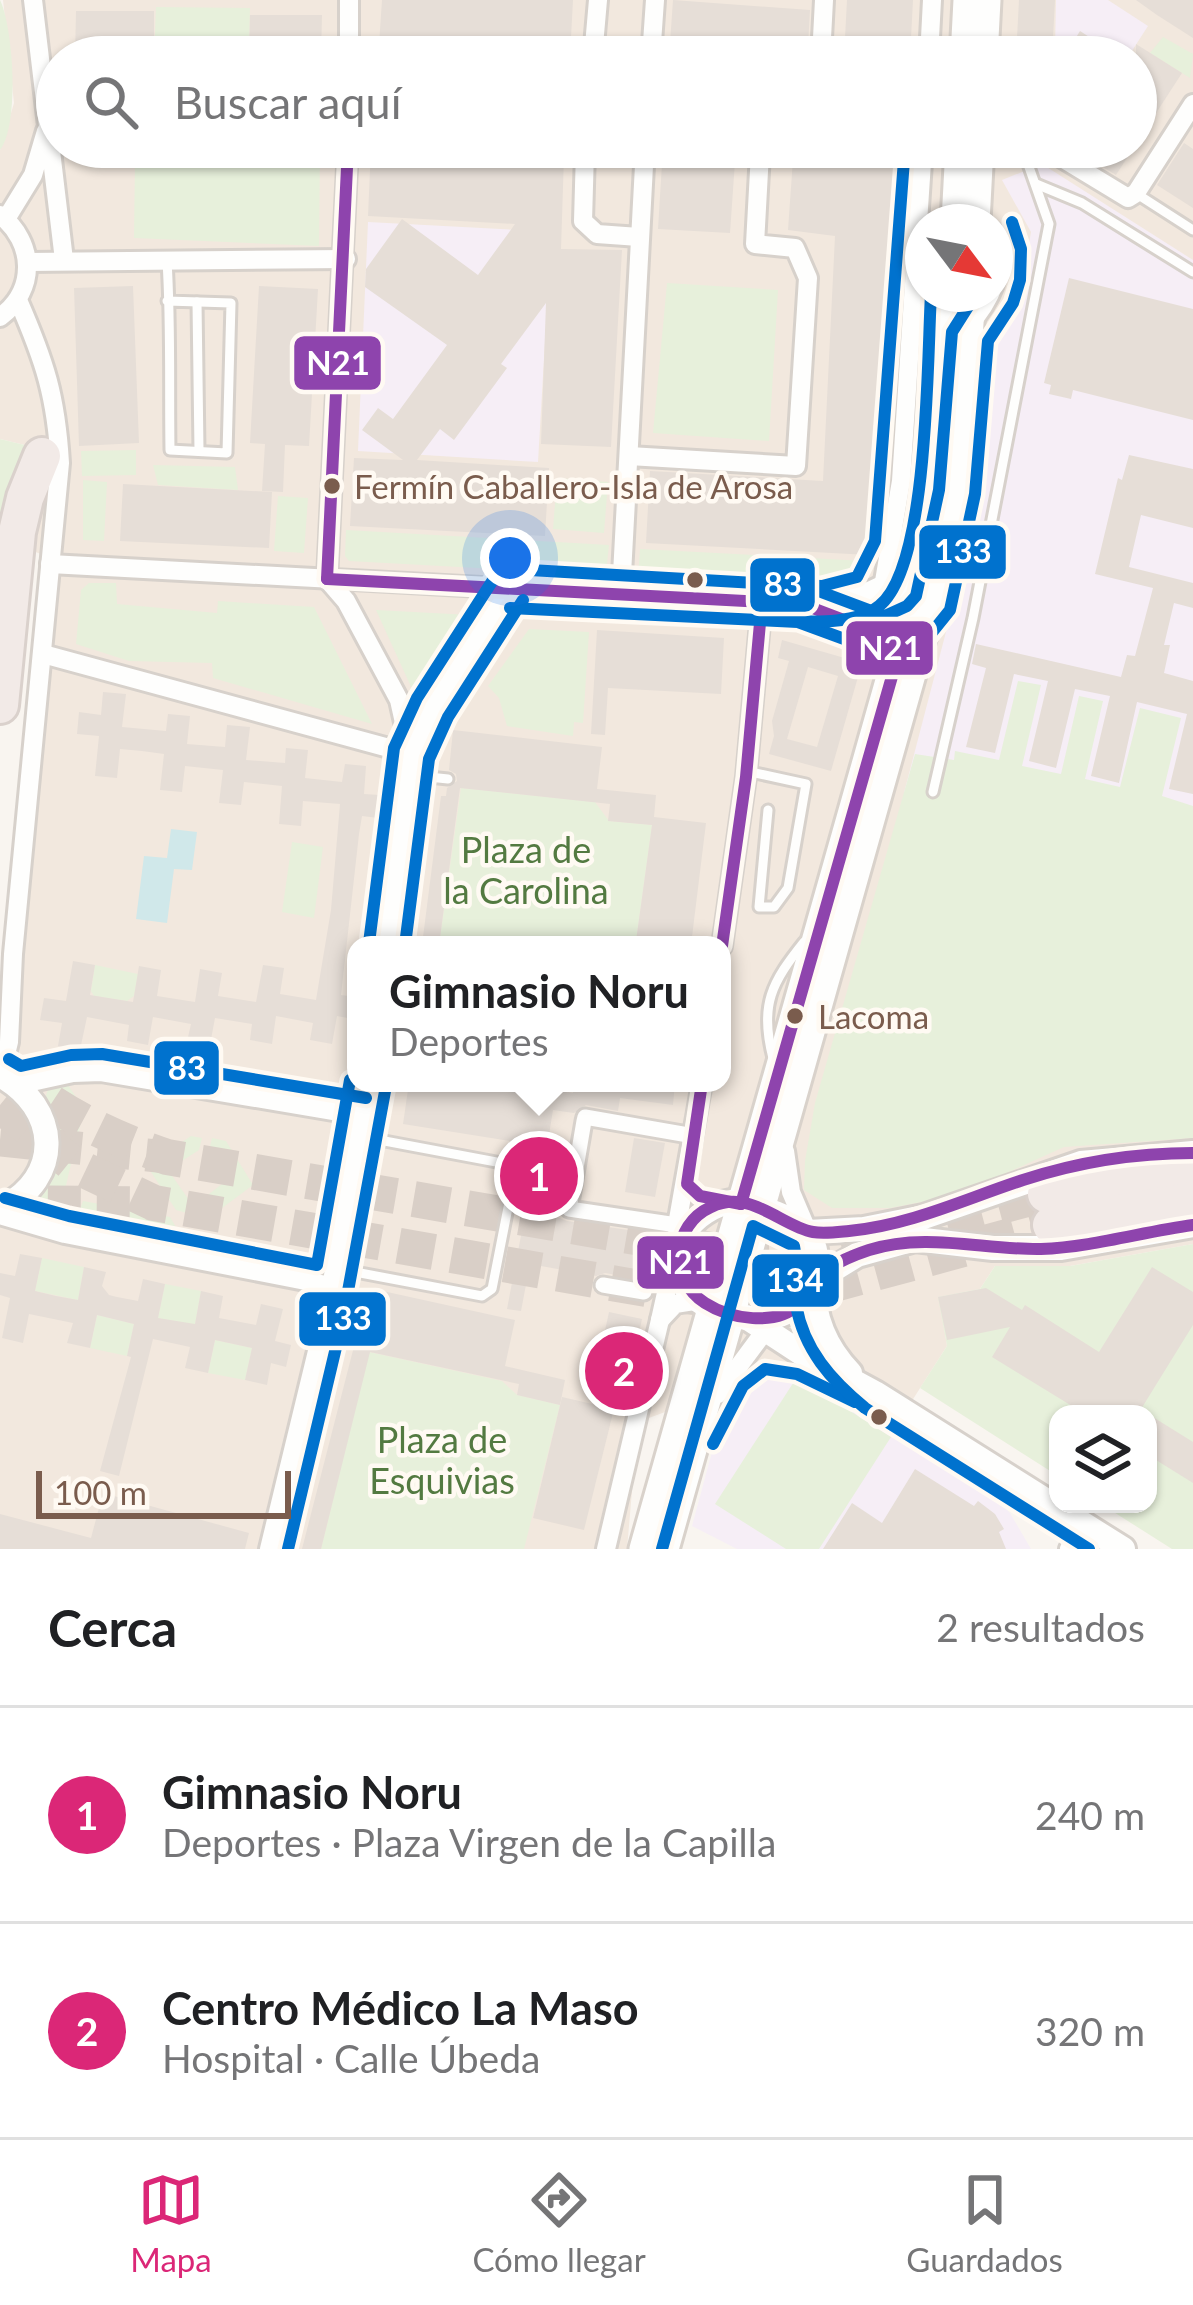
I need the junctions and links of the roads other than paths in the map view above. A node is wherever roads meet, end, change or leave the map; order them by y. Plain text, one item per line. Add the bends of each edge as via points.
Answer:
1 (33, 0) edge
2 (349, 0) edge
3 (598, 0) edge
4 (655, 0) edge
5 (824, 0) edge
6 (932, 0) edge
7 (987, 0) edge
8 (953, 1) edge
9 (966, 14) edge
10 (37, 36) edge
11 (349, 36) edge
12 (594, 36) edge
13 (652, 36) edge
14 (822, 36) edge
15 (930, 36) edge
16 (985, 36) edge
17 (1191, 111) edge
18 (1157, 162) edge
19 (36, 165) edge
20 (53, 168) edge
21 (348, 168) edge
22 (584, 168) edge
23 (644, 168) edge
24 (759, 168) edge
25 (922, 168) edge
26 (958, 168) edge
27 (979, 168) edge
28 (1030, 168) edge
29 (1076, 168) edge
30 (1153, 168) edge
31 (1035, 183) junction
32 (1136, 193) junction
33 (956, 204) edge
34 (977, 204) edge
35 (3, 217) edge
36 (1193, 230) edge
37 (639, 237) junction
38 (346, 259) junction
39 (64, 260) junction
40 (167, 261) junction
41 (28, 262) junction
42 (1193, 272) edge
43 (18, 300) junction
44 (167, 301) junction
45 (197, 302) junction
46 (950, 312) edge
47 (971, 312) edge
48 (986, 312) edge
49 (0, 317) edge
50 (970, 335) junction
51 (48, 369) junction
52 (199, 452) junction
53 (42, 456) joint
54 (628, 456) junction
55 (926, 550) junction
56 (50, 564) junction
57 (327, 579) junction
58 (508, 590) junction
59 (875, 590) junction
60 (621, 593) junction
61 (762, 601) junction
62 (802, 604) junction
63 (933, 604) junction
64 (896, 632) junction
65 (43, 654) junction
66 (0, 705) edge
67 (411, 754) junction
68 (746, 771) junction
69 (410, 775) junction
70 (448, 779) dead end
71 (933, 792) dead end
72 (768, 810) dead end
73 (824, 913) junction
74 (388, 936) edge
75 (723, 936) edge
76 (777, 1076) junction
77 (7, 1078) edge
78 (367, 1092) edge
79 (701, 1092) edge
80 (787, 1114) junction
81 (363, 1116) junction
82 (358, 1136) junction
83 (694, 1136) junction
84 (1193, 1153) edge
85 (687, 1174) junction
86 (1193, 1174) edge
87 (1193, 1200) edge
88 (744, 1205) junction
89 (0, 1212) edge
90 (1193, 1225) edge
91 (808, 1232) junction
92 (678, 1242) junction
93 (332, 1277) junction
94 (813, 1282) junction
95 (603, 1285) dead end
96 (644, 1292) dead end
97 (738, 1314) junction
98 (660, 1320) junction
99 (801, 1353) junction
100 (747, 1355) junction
101 (875, 1393) junction
102 (690, 1452) junction
103 (1083, 1524) junction
104 (269, 1549) edge
105 (606, 1549) edge
106 (643, 1549) edge
107 (665, 1549) edge
108 (1069, 1549) edge
109 (1123, 1549) edge

1 - 10 street
2 - 11 street
3 - 12 street
4 - 13 street
5 - 14 street
6 - 15 street
7 - 16 main road
8 - 9 lane
17 - 18 street
19 - 35 street
20 - 39 street
21 - 38 street
22 - 37 street via 583,221 597,234
23 - 37 street
24 - 54 street via 755,244 795,248 808,278 796,466
25 - 59 street via 902,481
26 - 33 main road
27 - 34 main road
28 - 31 lane
29 - 32 street via 1121,197
30 - 32 street
31 - 42 lane
31 - 71 lane via 1049,224
32 - 36 lane
35 - 41 street
37 - 54 street
38 - 40 street
38 - 57 street
39 - 40 street
39 - 41 street
40 - 44 lane
41 - 43 street
43 - 49 street
43 - 51 street
44 - 45 lane
44 - 52 lane via 170,450
45 - 52 lane
45 - 52 lane via 231,303 227,453
46 - 55 main road
47 - 50 main road
48 - 50 lane
50 - 63 main road via 957,493
51 - 53 street
51 - 56 street via 60,464
53 - 66 highway via 17,532
54 - 60 street
55 - 59 street
55 - 64 main road
56 - 57 street
56 - 65 street
57 - 58 street
57 - 67 street via 399,700
58 - 60 street
58 - 67 street
59 - 62 street
59 - 64 street
60 - 61 street
61 - 62 street
61 - 68 street
62 - 64 street
63 - 64 street
63 - 80 main road
64 - 73 main road via 895,666
65 - 67 street
65 - 77 street
67 - 69 street
68 - 72 lane via 806,784 788,888 774,907 759,907
68 - 75 street
69 - 70 lane
69 - 74 street
73 - 76 main road
73 - 76 lane via 782,967 768,1008
76 - 88 main road
77 - 81 street via 100,1072
77 - 89 street via 41,1112 46,1149 32,1186
78 - 81 street
79 - 83 street
80 - 88 main road
80 - 91 street via 785,1171
81 - 82 street
82 - 93 street
82 - 93 lane via 507,1164 515,1172 492,1288 482,1296
83 - 85 street
83 - 92 street via 585,1117 569,1209
84 - 91 street via 1081,1163 924,1216
85 - 88 street via 693,1193
85 - 92 street
86 - 87 highway via 1118,1180 1048,1210
88 - 91 street
88 - 92 street via 705,1210
88 - 97 main road
89 - 93 street via 64,1234
90 - 94 street via 1043,1249 915,1238 857,1255
91 - 94 street
92 - 97 street via 681,1278
92 - 98 street
93 - 104 street
94 - 97 street via 796,1306
94 - 101 street via 828,1345
95 - 96 street
97 - 98 street via 675,1304
97 - 99 street
97 - 100 street
97 - 102 main road
97 - 106 main road
98 - 105 street
99 - 100 street
99 - 101 street
100 - 102 street
101 - 103 street
102 - 107 main road
103 - 108 street
103 - 109 street

